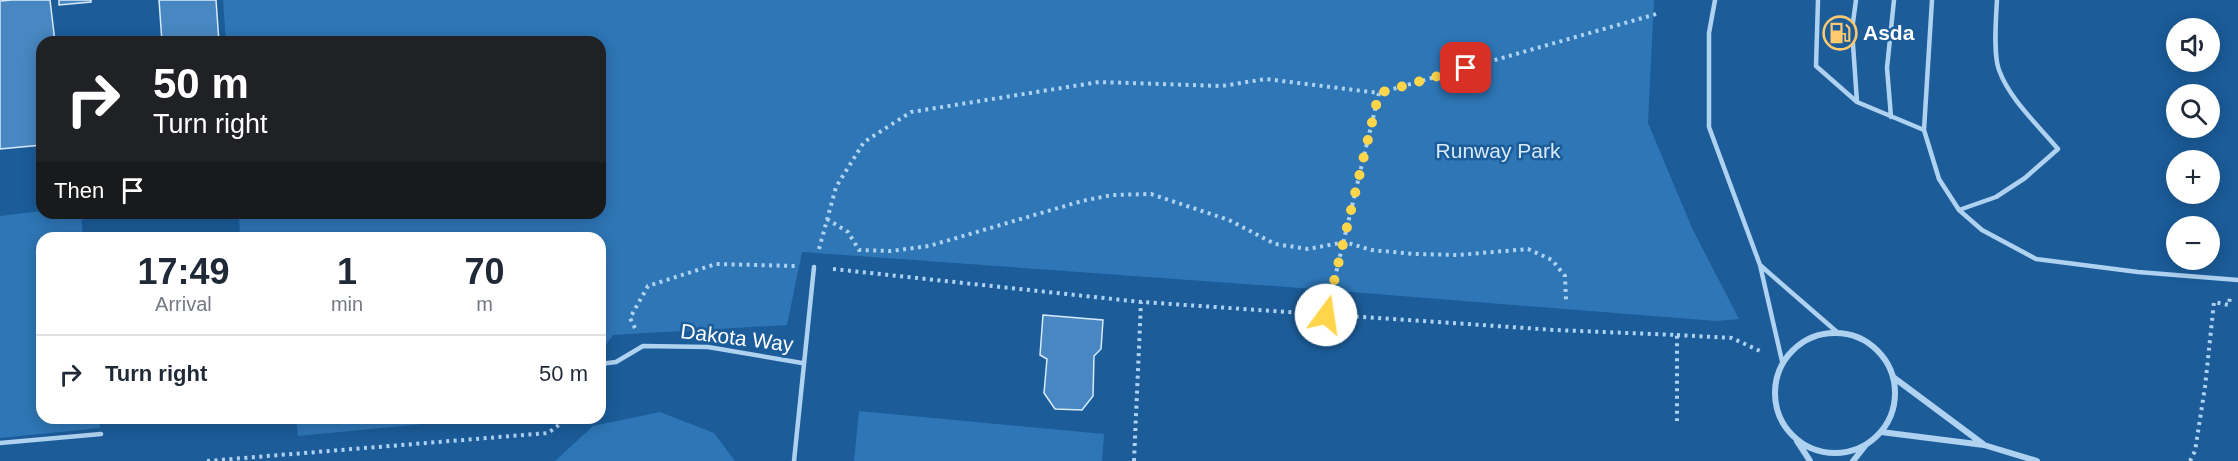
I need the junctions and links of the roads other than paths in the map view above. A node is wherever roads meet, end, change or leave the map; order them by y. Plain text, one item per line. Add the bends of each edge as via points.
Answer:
1 (1715, 0) edge
2 (1818, 0) edge
3 (1856, 0) edge
4 (1894, 0) edge
5 (1932, 0) edge
6 (1997, 0) edge
7 (1857, 102) junction
8 (1891, 117) junction
9 (1924, 130) junction
10 (1959, 210) junction
11 (1760, 265) junction
12 (814, 267) road end
13 (2238, 280) edge
14 (1837, 332) junction
15 (1782, 361) junction
16 (606, 363) edge
17 (802, 363) junction
18 (1893, 377) junction
19 (1881, 432) junction
20 (101, 434) dead end
21 (1795, 439) junction
22 (0, 443) edge
23 (1865, 445) junction
24 (1984, 445) junction
25 (794, 461) edge
26 (1810, 461) edge
27 (1853, 461) edge
28 (2037, 461) edge

1 - 11 lane via 1709,33 1709,127
2 - 7 lane via 1816,66
3 - 7 lane via 1852,30
4 - 8 lane via 1887,68
5 - 9 lane
6 - 10 lane via 1998,69 2013,96 2058,149 1996,197
7 - 8 lane
8 - 9 lane
9 - 10 lane via 1939,179
10 - 13 lane via 1982,230 2036,259
11 - 14 lane
11 - 15 lane
12 - 17 lane
14 - 15 street via 1802,342
14 - 18 street via 1857,337 1875,348
15 - 21 street via 1774,385 1775,406
16 - 17 lane, Dakota Way via 616,362 643,346 708,347
17 - 25 lane
18 - 19 street via 1895,397 1890,418
18 - 24 street
19 - 23 street
19 - 24 street
20 - 22 lane
21 - 23 street via 1824,452 1845,452
21 - 26 street
23 - 27 street
24 - 28 street

